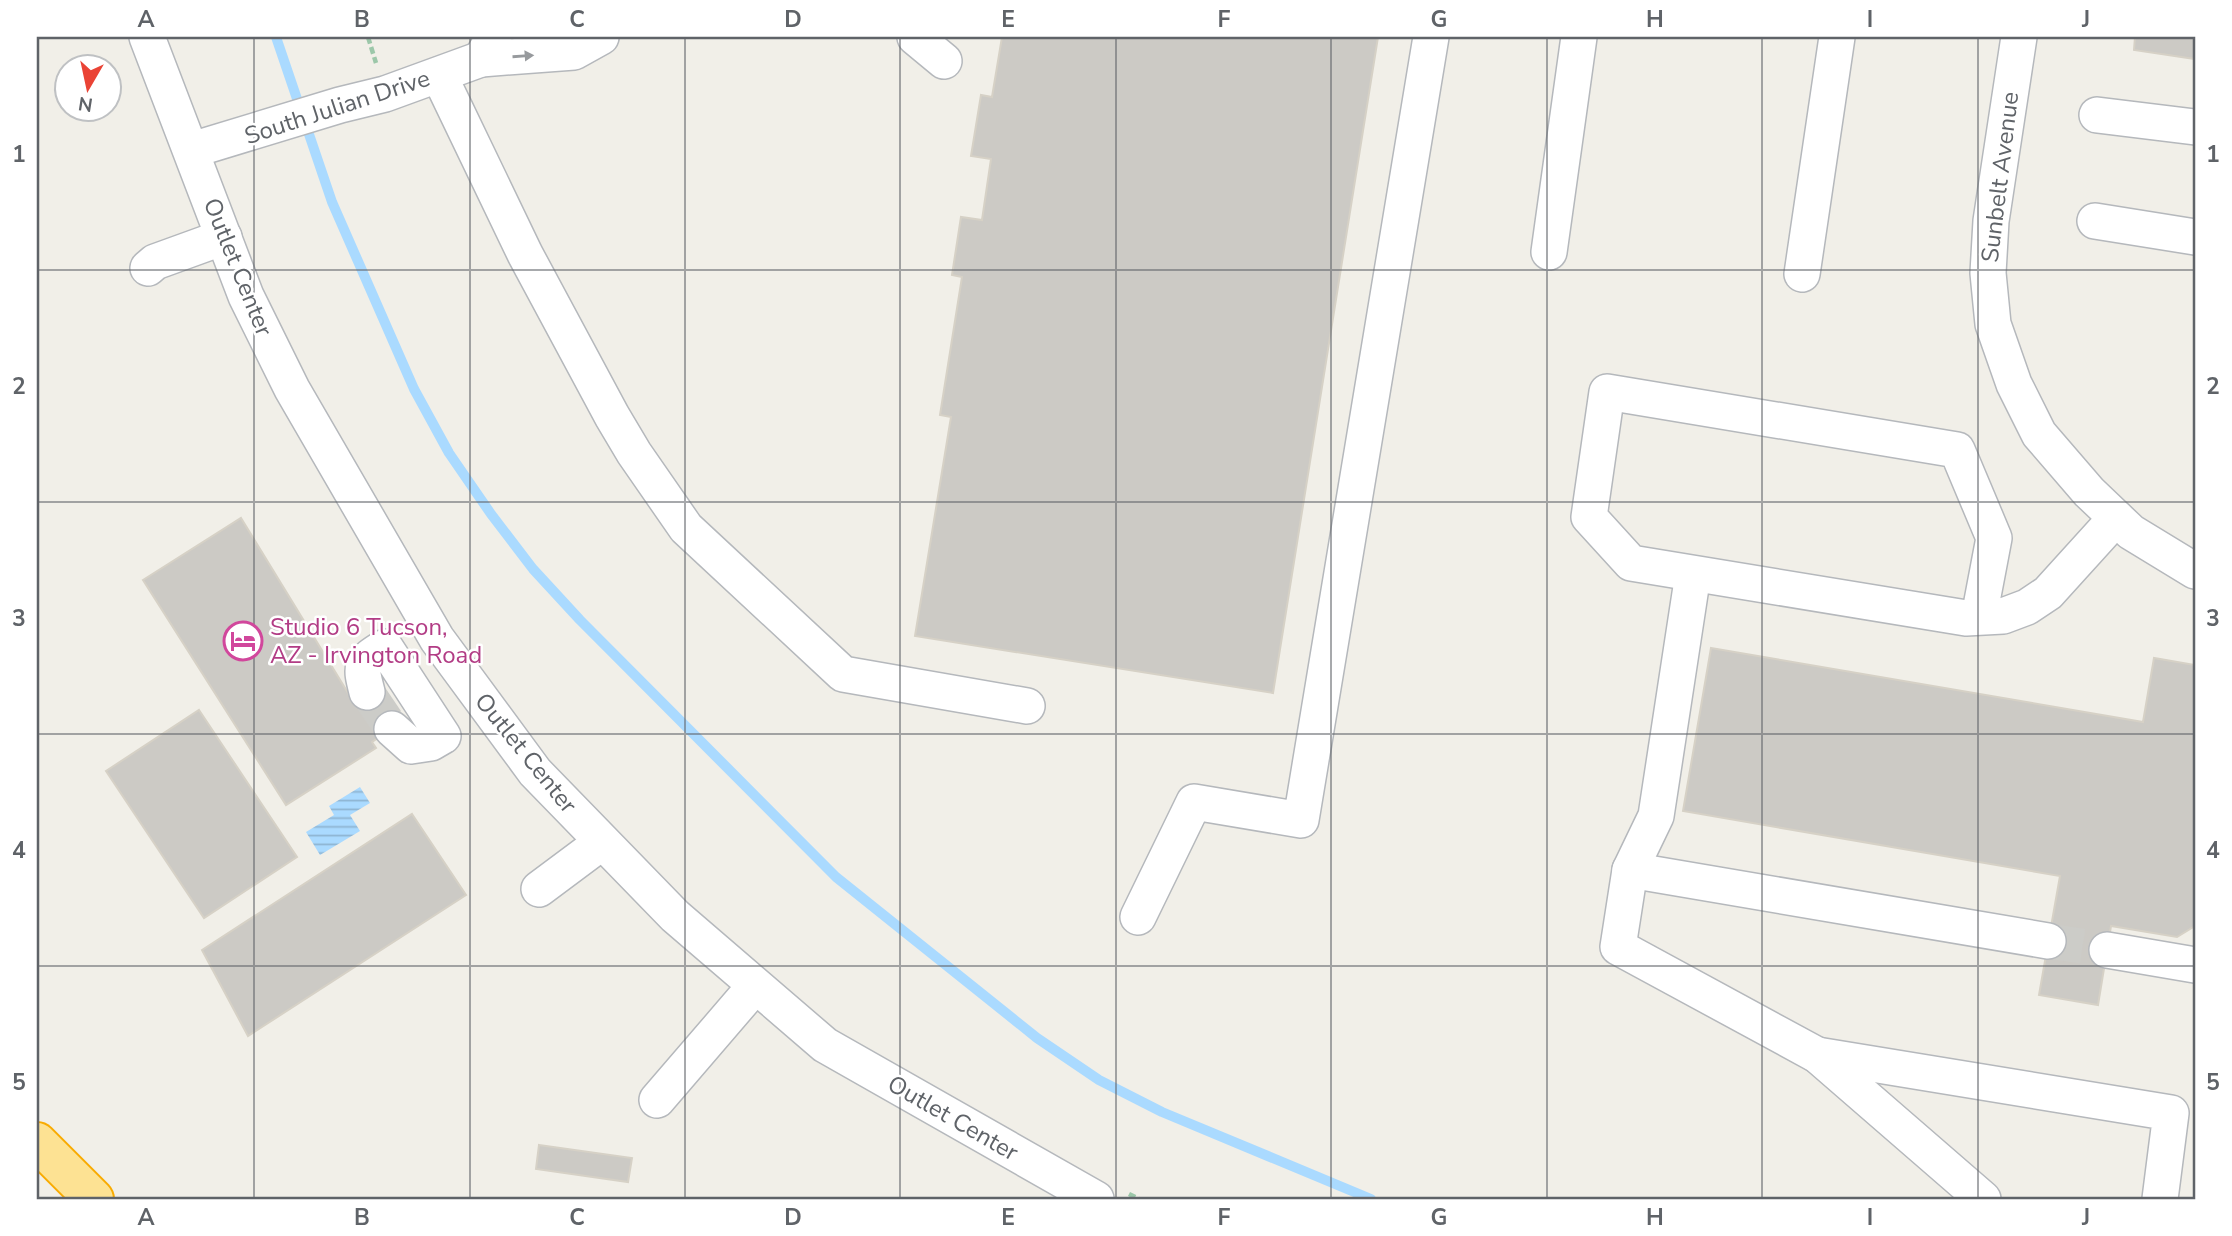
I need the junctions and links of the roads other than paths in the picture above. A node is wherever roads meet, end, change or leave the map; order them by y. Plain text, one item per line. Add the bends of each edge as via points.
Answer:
1 (147, 37) edge
2 (601, 37) edge
3 (915, 37) edge
4 (1430, 37) edge
5 (1579, 37) edge
6 (1837, 37) edge
7 (2019, 37) edge
8 (487, 48) edge
9 (944, 61) dead end
10 (439, 75) junction
11 (2096, 115) dead end
12 (2195, 127) edge
13 (192, 150) junction
14 (2095, 221) dead end
15 (224, 237) junction
16 (2195, 237) edge
17 (1549, 252) dead end
18 (148, 268) dead end
19 (1802, 274) dead end
20 (2116, 518) junction
21 (2195, 571) edge
22 (1693, 574) junction
23 (1979, 617) junction
24 (367, 692) tunnel mouth
25 (1027, 706) dead end
26 (391, 729) tunnel mouth
27 (602, 842) junction
28 (1630, 870) junction
29 (539, 889) dead end
30 (1138, 918) dead end
31 (2048, 941) tunnel mouth
32 (2108, 950) tunnel mouth
33 (2195, 965) edge
34 (755, 986) junction
35 (1817, 1055) junction
36 (657, 1100) dead end
37 (37, 1142) edge
38 (37, 1177) edge
39 (1106, 1194) edge
40 (61, 1199) edge
41 (94, 1199) edge
42 (1983, 1199) edge
43 (2160, 1199) edge

1 - 13 street, Outlet Center
8 -> 2 street, South Julian Drive via 574,52
3 - 9 street
4 - 30 street via 1301,820 1194,802
5 - 17 street
6 - 19 street
7 - 20 street, Sunbelt Avenue via 1991,220 1993,324 2014,384 2039,434
8 - 10 street, South Julian Drive
10 - 13 street, South Julian Drive
10 - 25 street via 525,254 612,416 687,528 843,674
11 - 12 street
13 - 15 street, Outlet Center
14 - 16 street
15 - 18 street
15 - 27 street, Outlet Center via 246,296 292,389 437,639 535,772
20 - 21 street, Sunbelt Avenue
20 - 23 street via 2048,593 2003,617
22 - 23 street via 1892,608
22 - 23 street via 1631,564 1589,517 1607,393 1957,450 1994,538
22 - 28 street via 1656,817
24 - 26 street via 361,670 366,658 385,647 443,736 411,746
27 - 29 street
27 - 34 street, Outlet Center via 675,916
28 - 31 street
28 - 35 street via 1618,947
32 - 33 street
34 - 36 street
34 - 39 street, Outlet Center via 825,1045
35 - 42 street
35 - 43 street via 2171,1112
37 - 41 highway
38 - 40 highway

